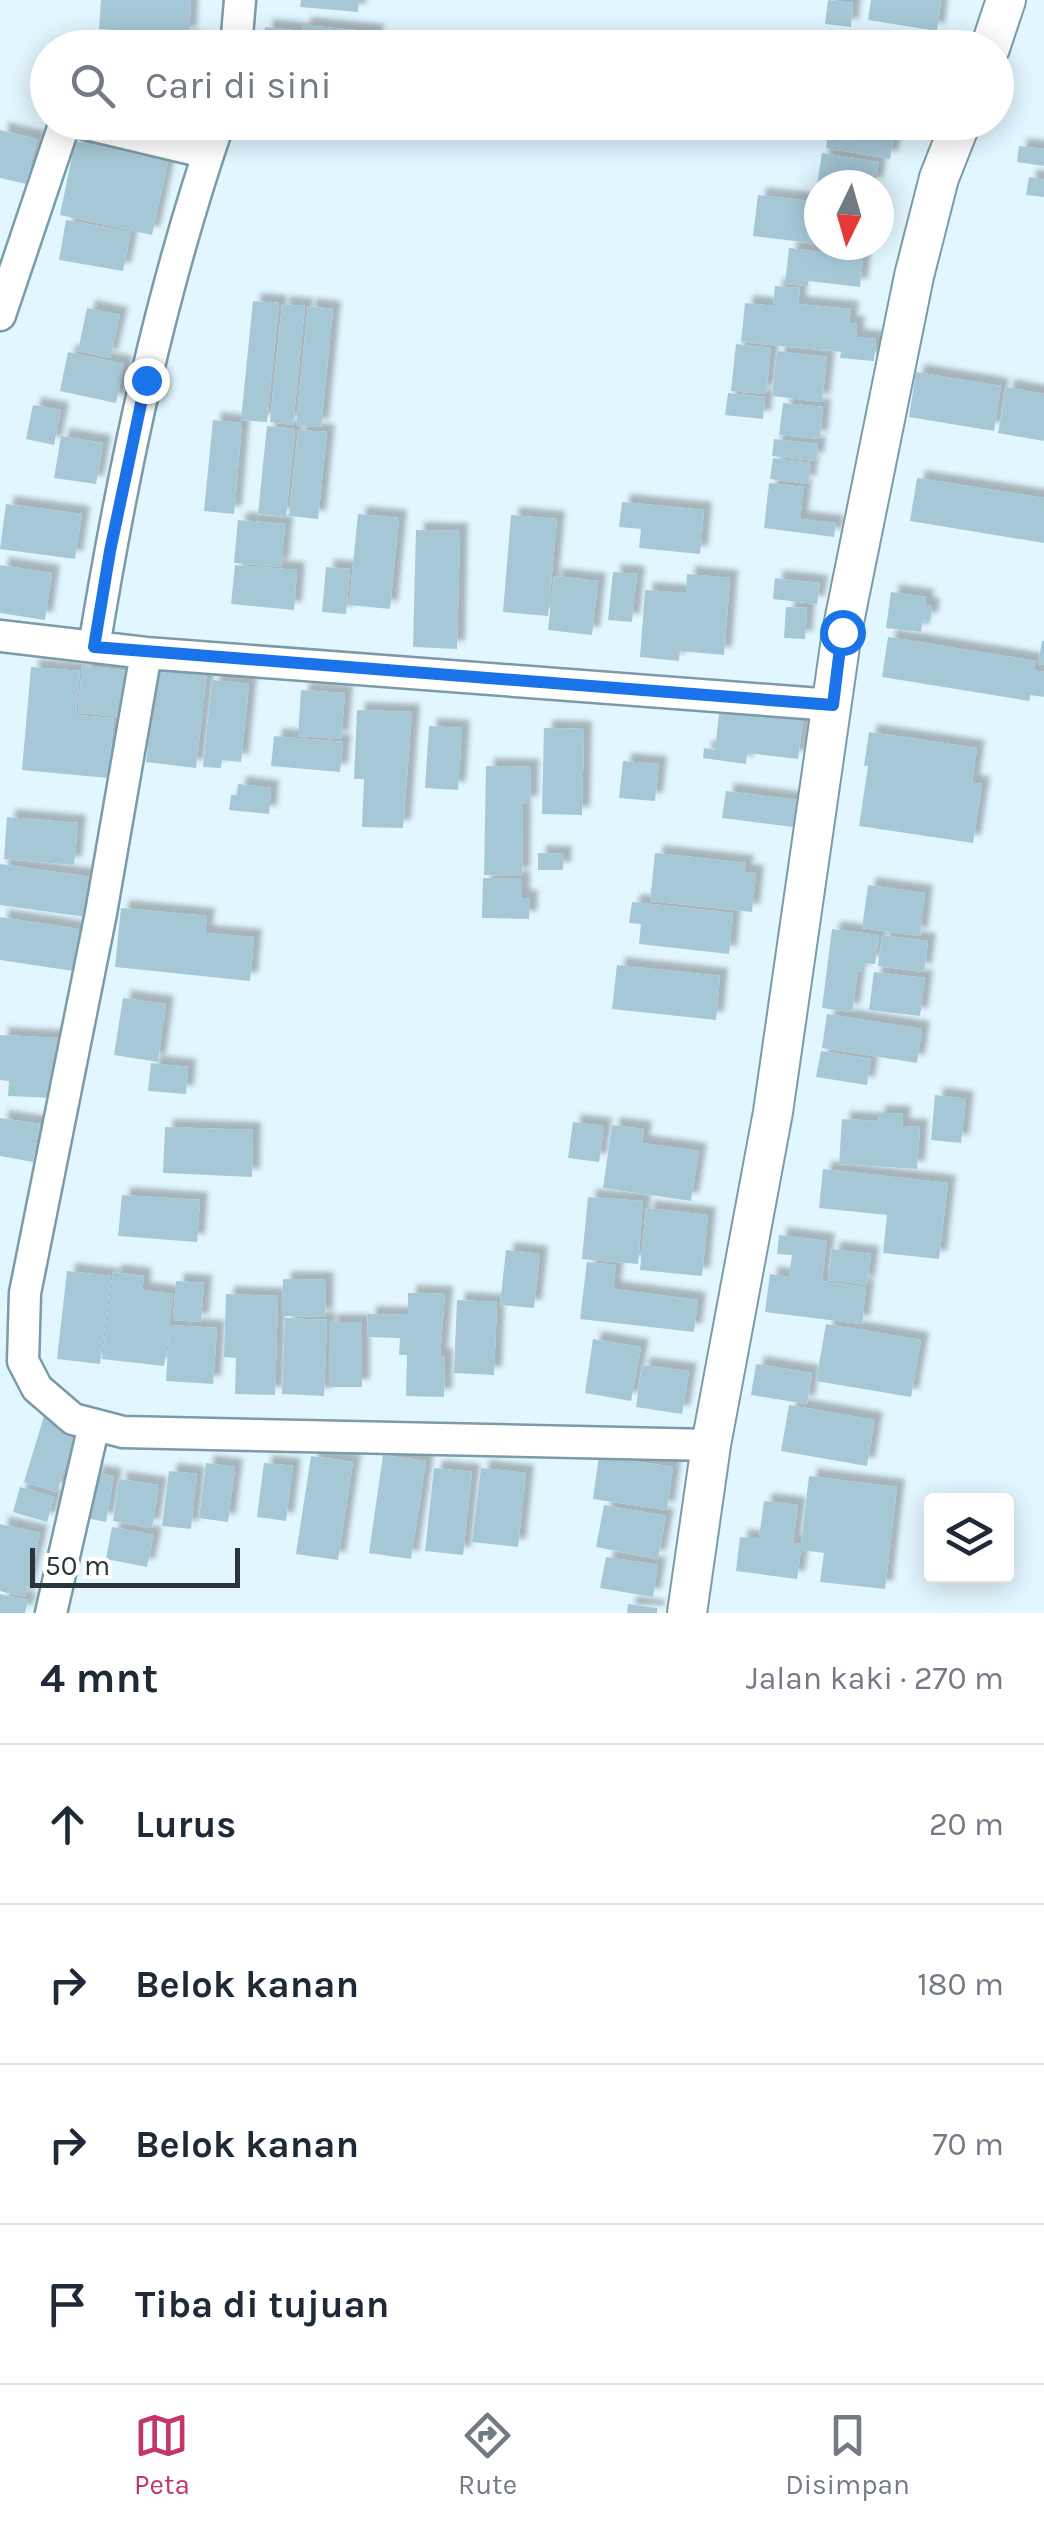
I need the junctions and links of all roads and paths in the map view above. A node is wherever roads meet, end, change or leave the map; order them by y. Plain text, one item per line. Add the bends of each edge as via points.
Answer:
1 (240, 0) edge
2 (1006, 0) edge
3 (238, 30) edge
4 (996, 30) edge
5 (59, 140) edge
6 (151, 140) edge
7 (213, 140) edge
8 (954, 140) edge
9 (208, 154) junction
10 (0, 315) edge
11 (0, 636) edge
12 (94, 647) junction
13 (146, 652) junction
14 (833, 705) junction
15 (94, 1425) junction
16 (711, 1444) junction
17 (51, 1613) edge
18 (686, 1613) edge

1 - 3 street
2 - 4 street
5 - 10 street
6 - 9 street
7 - 9 street
8 - 14 street via 914,276
9 - 12 street via 146,380
11 - 12 street
12 - 13 street
13 - 14 street
13 - 15 street via 25,1293 22,1360 37,1388 73,1420
14 - 16 street via 772,1112
15 - 16 street via 195,1435
15 - 17 street
16 - 18 street

